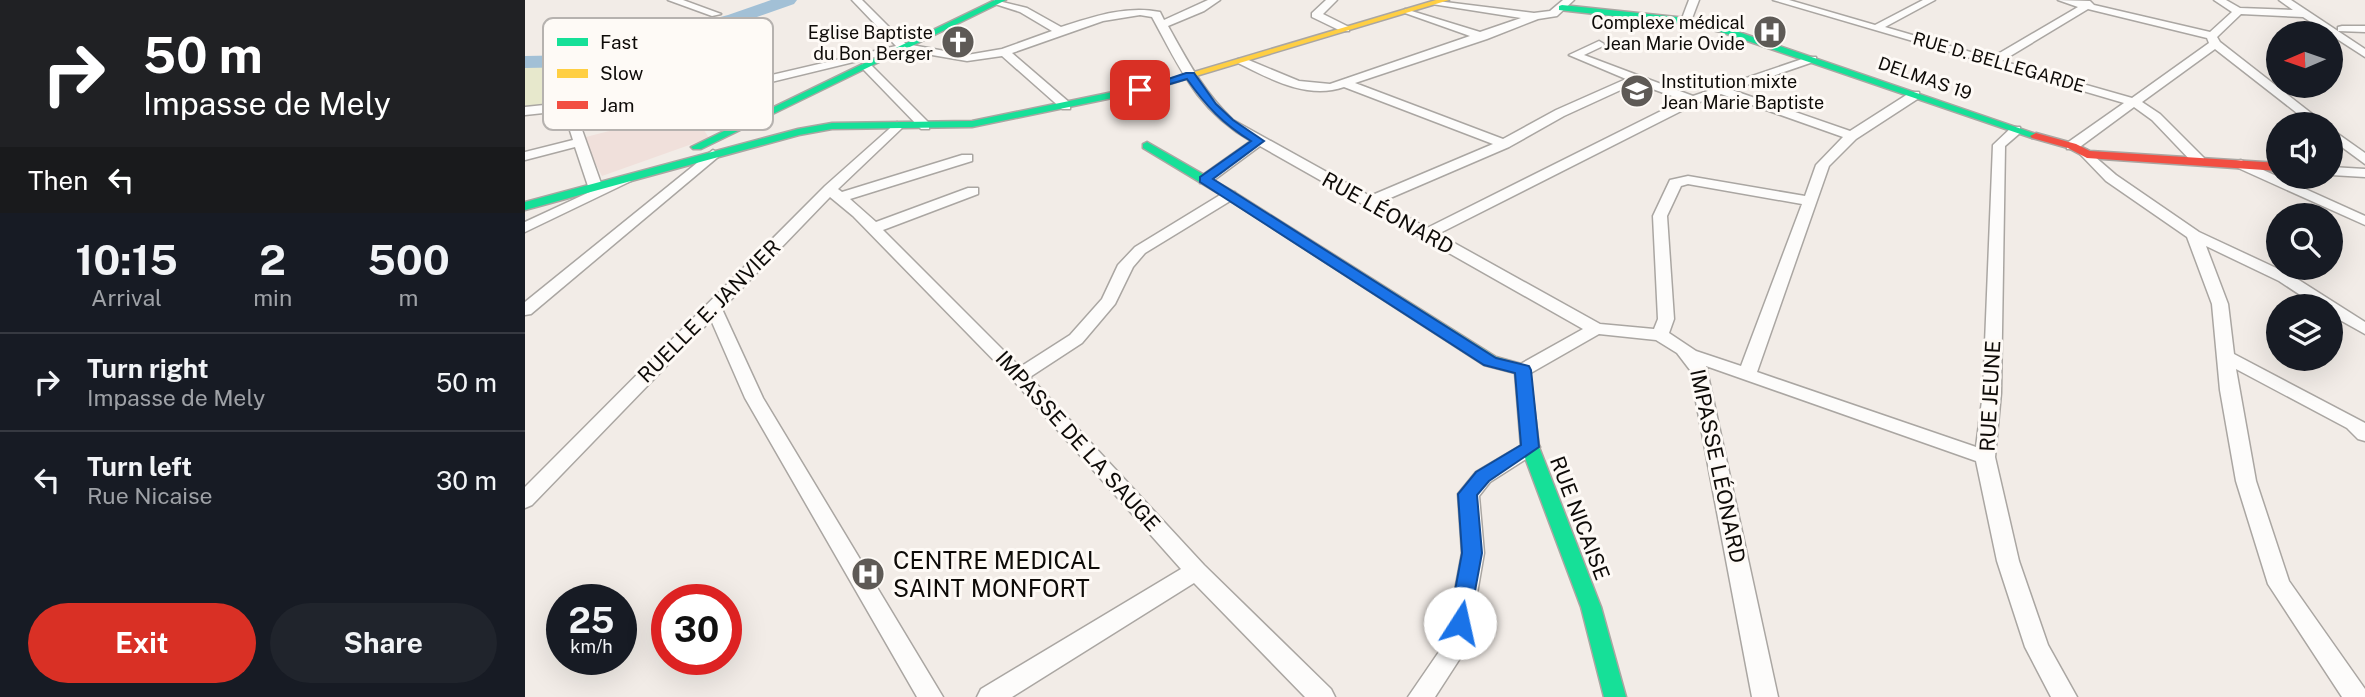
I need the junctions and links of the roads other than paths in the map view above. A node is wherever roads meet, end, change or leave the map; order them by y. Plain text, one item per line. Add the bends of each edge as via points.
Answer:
1 (673, 0) edge
2 (857, 0) edge
3 (1215, 0) edge
4 (1332, 0) edge
5 (1694, 0) edge
6 (1778, 0) edge
7 (1903, 0) edge
8 (2063, 0) edge
9 (2219, 0) edge
10 (2284, 0) edge
11 (1000, 1) edge
12 (1441, 2) edge
13 (1925, 2) edge
14 (2092, 3) edge
15 (1566, 4) edge
16 (1409, 11) junction
17 (2238, 11) junction
18 (716, 14) dead end
19 (2305, 14) junction
20 (1536, 16) junction
21 (1686, 21) junction
22 (2316, 21) edge
23 (1163, 24) junction
24 (1878, 27) junction
25 (1345, 29) junction
26 (2343, 29) edge
27 (2343, 29) edge
28 (2365, 29) edge
29 (1062, 33) junction
30 (1483, 37) junction
31 (2365, 37) edge
32 (2343, 39) edge
33 (2214, 40) junction
34 (1599, 44) dead end
35 (904, 47) junction
36 (1004, 52) junction
37 (2365, 54) edge
38 (1812, 59) junction
39 (1995, 60) junction
40 (1242, 61) junction
41 (866, 66) junction
42 (1190, 75) junction
43 (773, 78) edge
44 (1635, 79) junction
45 (1346, 84) junction
46 (1720, 90) junction
47 (1915, 95) junction
48 (1693, 100) junction
49 (2134, 102) junction
50 (1066, 106) junction
51 (543, 109) edge
52 (525, 111) edge
53 (773, 111) edge
54 (2304, 112) edge
55 (897, 126) junction
56 (925, 126) junction
57 (576, 130) edge
58 (722, 130) edge
59 (732, 130) edge
60 (2016, 130) junction
61 (724, 134) junction
62 (1851, 136) junction
63 (1259, 141) junction
64 (581, 142) junction
65 (1504, 144) junction
66 (1147, 146) dead end
67 (2343, 146) edge
68 (736, 148) junction
69 (2080, 150) junction
70 (713, 154) junction
71 (525, 156) edge
72 (967, 158) dead end
73 (2199, 161) junction
74 (2241, 164) junction
75 (2266, 166) edge
76 (2364, 170) edge
77 (2343, 171) edge
78 (643, 172) junction
79 (1205, 180) junction
80 (595, 186) junction
81 (973, 191) dead end
82 (835, 193) junction
83 (1230, 195) junction
84 (1810, 201) junction
85 (1369, 202) junction
86 (525, 206) edge
87 (2365, 221) edge
88 (525, 228) edge
89 (874, 228) junction
90 (1427, 234) junction
91 (2194, 235) junction
92 (2310, 294) edge
93 (713, 306) junction
94 (525, 310) edge
95 (2343, 315) edge
96 (2365, 328) edge
97 (1596, 329) junction
98 (1660, 335) junction
99 (1694, 356) junction
100 (2226, 357) junction
101 (1523, 370) junction
102 (1747, 375) junction
103 (1019, 376) junction
104 (2365, 434) edge
105 (1530, 447) junction
106 (1986, 457) junction
107 (525, 500) edge
108 (1196, 571) junction
109 (930, 697) edge
110 (990, 697) edge
111 (1322, 697) edge
112 (1421, 697) edge
113 (1615, 697) edge
114 (1765, 697) edge
115 (2064, 697) edge
116 (2356, 697) edge

1 - 18 street
2 - 35 street
3 - 23 street
4 - 25 street via 1316,15
5 - 21 street
6 - 24 street, RUE D. BELLEGARDE
7 - 13 street
8 - 14 street
9 - 17 street
10 - 19 street
11 - 29 street via 1033,14
11 - 35 street
12 - 16 street
12 - 20 street
13 - 24 street
14 - 33 street
14 - 39 street
15 - 20 street via 1553,14
15 - 21 street, DELMAS 19
16 - 25 street
16 - 30 street
17 - 19 street
17 - 33 street
19 - 22 street
20 - 30 street
21 - 38 street, DELMAS 19
23 - 29 street via 1156,14 1139,12
23 - 42 street, RUE LÉONARD
24 - 39 street, RUE D. BELLEGARDE
25 - 40 street
26 - 28 street
27 - 31 street
29 - 36 street
30 - 45 street
32 - 37 street
33 - 49 street
33 - 54 street
34 - 44 street via 1574,55
35 - 36 street via 960,57
35 - 41 street
35 - 43 street
36 - 50 street
38 - 46 street
38 - 47 street, DELMAS 19
39 - 49 street, RUE D. BELLEGARDE
40 - 42 street
40 - 45 street via 1299,87
41 - 53 street
41 - 56 street
42 - 50 street
42 - 63 street, RUE LÉONARD via 1212,107
44 - 48 street
44 - 65 street
45 - 65 street
46 - 48 street
46 - 62 street
47 - 60 street, DELMAS 19
47 - 62 street
48 - 90 street
49 - 69 street
49 - 73 street, RUE D. BELLEGARDE via 2156,117
50 - 56 street via 972,124
51 - 52 street
55 - 56 street
55 - 68 street via 832,126
55 - 82 street, RUELLE E. JANVIER
57 - 64 street
58 - 61 street
59 - 61 street
60 - 69 street, DELMAS 19
60 - 106 street, RUE JEUNE via 1999,145
61 - 68 street
61 - 78 street
62 - 84 street via 1823,165
63 - 79 street
63 - 85 street, RUE LÉONARD
64 - 71 street
64 - 80 street
65 - 85 street
66 - 79 street
67 - 76 street
68 - 70 street
69 - 73 street, DELMAS 19
69 - 91 street via 2111,178
70 - 78 street
70 - 94 street
72 - 82 street
73 - 74 street, DELMAS 19
74 - 75 street, DELMAS 19
74 - 87 street
76 - 77 street
78 - 80 street
78 - 88 street
79 - 83 street
80 - 86 street
81 - 89 street
82 - 89 street, IMPASSE DE LA SAUGE
82 - 93 street, RUELLE E. JANVIER
83 - 101 street via 1490,361
83 - 103 street via 1140,250 1126,265 1109,301 1076,339
84 - 98 street via 1688,180 1675,183 1660,216 1666,319
84 - 102 street
85 - 90 street, RUE LÉONARD
89 - 103 street, IMPASSE DE LA SAUGE
90 - 97 street, RUE LÉONARD
91 - 92 street
91 - 100 street via 2220,304
93 - 107 street, RUELLE E. JANVIER
93 - 109 street via 754,398
95 - 96 street
97 - 98 street, RUE LÉONARD
97 - 101 street
98 - 99 street, IMPASSE LÉONARD
99 - 102 street
99 - 114 street, IMPASSE LÉONARD
100 - 104 street via 2354,423
100 - 116 street via 2246,481 2279,584
101 - 105 street, RUE NICAISE
102 - 106 street
103 - 108 street, IMPASSE DE LA SAUGE
105 - 112 street via 1482,477 1468,494 1472,553 1456,646
105 - 113 street, RUE NICAISE via 1591,607
106 - 115 street, RUE JEUNE via 2008,561 2037,647
108 - 110 street
108 - 111 street, IMPASSE DE LA SAUGE

